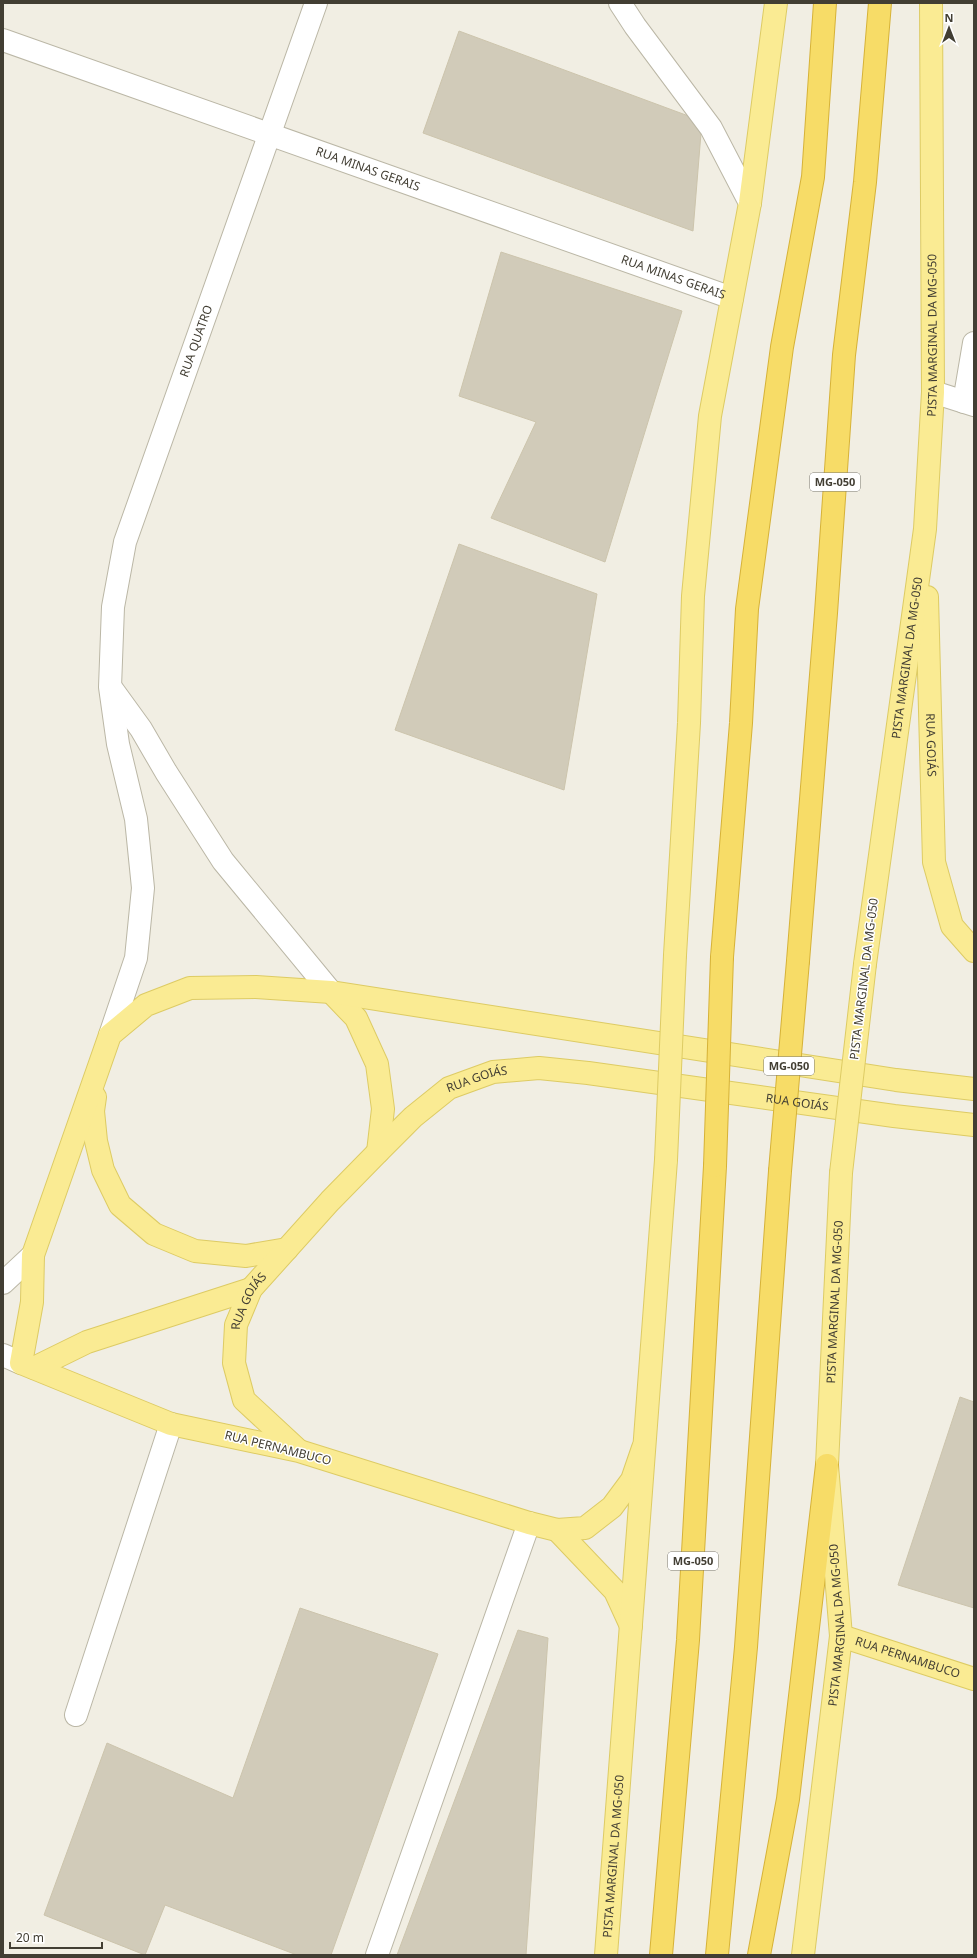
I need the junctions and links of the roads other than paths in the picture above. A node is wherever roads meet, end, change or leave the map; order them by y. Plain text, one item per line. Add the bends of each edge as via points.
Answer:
1 (316, 3) edge
2 (620, 3) edge
3 (776, 3) edge
4 (825, 3) edge
5 (880, 3) edge
6 (931, 3) edge
7 (3, 40) edge
8 (269, 134) junction
9 (750, 202) junction
10 (732, 298) junction
11 (974, 343) edge
12 (933, 392) junction
13 (969, 404) edge
14 (925, 529) junction
15 (110, 687) junction
16 (974, 951) edge
17 (331, 992) junction
18 (110, 1035) junction
19 (98, 1070) junction
20 (974, 1089) edge
21 (974, 1125) edge
22 (378, 1152) junction
23 (287, 1249) junction
24 (34, 1254) junction
25 (3, 1283) edge
26 (251, 1289) junction
27 (19, 1362) edge
28 (171, 1424) junction
29 (643, 1448) junction
30 (299, 1451) junction
31 (827, 1465) junction
32 (529, 1523) junction
33 (557, 1530) junction
34 (632, 1628) junction
35 (841, 1636) junction
36 (974, 1679) edge
37 (76, 1715) dead end
38 (376, 1955) edge
39 (606, 1955) edge
40 (661, 1955) edge
41 (718, 1955) edge
42 (759, 1955) edge
43 (803, 1955) edge

1 - 8 street, RUA QUATRO
2 - 9 street via 711,128
3 - 9 main road, PISTA MARGINAL DA MG-050
4 - 40 highway, MG-050, bridge via 813,177 782,347 747,609 741,723 722,957 715,1166 688,1640
5 - 41 highway, MG-050, bridge via 865,182 844,355 826,613 780,1171 746,1648
6 - 12 main road, PISTA MARGINAL DA MG-050
7 - 8 street, RUA MINAS GERAIS
8 - 10 street, RUA MINAS GERAIS
8 - 15 street, RUA QUATRO via 125,542 113,607
9 - 10 main road, PISTA MARGINAL DA MG-050
10 - 29 main road, PISTA MARGINAL DA MG-050, bridge via 710,416 693,596 689,723 666,1160
11 - 13 street
12 - 13 street
12 - 14 main road, PISTA MARGINAL DA MG-050
14 - 16 main road, RUA GOIÁS via 934,862 952,926
14 - 31 main road, PISTA MARGINAL DA MG-050, bridge via 865,964 841,1173
15 - 17 street via 141,729 223,861
15 - 18 street, RUA QUATRO via 118,744 136,819 143,888 136,958
17 - 18 main road via 256,987 190,988 146,1005
17 - 20 main road via 896,1080
17 - 22 main road via 356,1018 377,1064 383,1109
18 - 19 main road
19 - 23 main road via 93,1111 96,1141 103,1170 120,1205 154,1234 195,1252 246,1256
19 - 24 main road
21 - 22 main road, RUA GOIÁS via 539,1068 493,1072 449,1088 413,1117
22 - 23 main road, RUA GOIÁS
23 - 26 main road, RUA GOIÁS
24 - 25 street
24 - 27 main road via 32,1302
26 - 27 main road
26 - 30 main road, RUA GOIÁS via 236,1325 234,1363 244,1400
27 - 28 main road, RUA PERNAMBUCO
28 - 30 main road, RUA PERNAMBUCO
28 - 37 street
29 - 33 main road, RUA PERNAMBUCO via 632,1480 612,1507 585,1528
29 - 34 main road, PISTA MARGINAL DA MG-050
30 - 32 main road, RUA PERNAMBUCO
31 - 35 main road, PISTA MARGINAL DA MG-050
31 - 42 highway via 788,1799
32 - 33 main road, RUA PERNAMBUCO
32 - 38 street
33 - 34 main road via 615,1591
34 - 39 main road, PISTA MARGINAL DA MG-050
35 - 36 main road, RUA PERNAMBUCO
35 - 43 main road, PISTA MARGINAL DA MG-050

